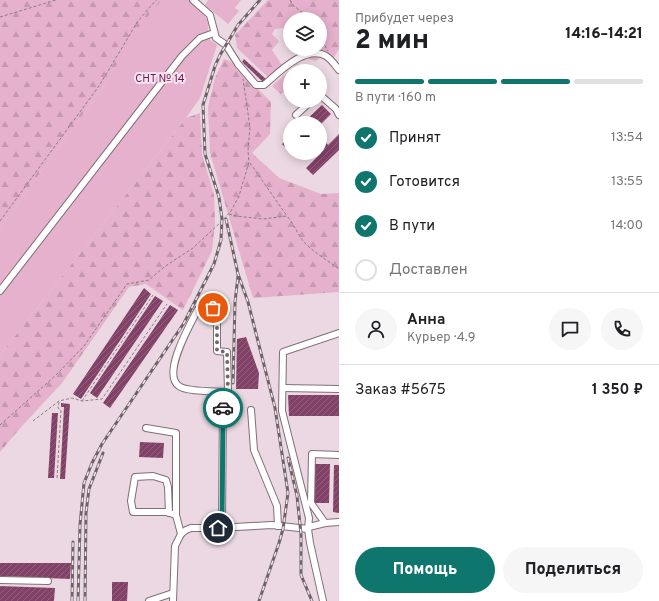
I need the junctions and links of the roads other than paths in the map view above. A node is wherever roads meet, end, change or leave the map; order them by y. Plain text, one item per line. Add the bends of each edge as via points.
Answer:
1 (193, 0) edge
2 (200, 2) edge
3 (214, 32) junction
4 (337, 68) edge
5 (327, 101) edge
6 (304, 108) edge
7 (339, 114) edge
8 (296, 115) dead end
9 (0, 291) edge
10 (339, 333) edge
11 (283, 388) junction
12 (339, 389) edge
13 (228, 392) junction
14 (251, 410) dead end
15 (146, 428) dead end
16 (339, 455) edge
17 (172, 514) junction
18 (339, 522) edge
19 (325, 523) junction
20 (278, 526) junction
21 (222, 528) junction
22 (308, 528) junction
23 (181, 534) junction
24 (0, 580) edge
25 (48, 582) dead end
26 (173, 593) junction
27 (149, 601) edge
28 (173, 601) edge
29 (323, 601) edge

1 - 2 street
2 - 3 street via 210,15
3 - 4 street via 216,38 226,45 256,85 264,85 298,56 317,53 326,56
3 - 9 street via 200,38 182,56
5 - 7 street
6 - 8 street
10 - 11 street via 283,352
11 - 12 street
11 - 22 street via 282,411 309,518
13 - 13 street via 227,352 217,351 217,312 213,308 198,309 178,350 173,369 174,379 178,386 187,389
13 - 21 street via 223,396
14 - 20 street via 254,450 277,506
15 - 17 street via 176,433
16 - 19 street via 312,454 311,503
17 - 17 street via 133,512 131,501 135,477 153,476 166,480
17 - 23 street
18 - 19 street
19 - 22 street
20 - 21 street
20 - 22 street
21 - 23 street via 191,528
22 - 29 street
23 - 26 street via 175,546
24 - 25 street
26 - 27 street
26 - 28 street

